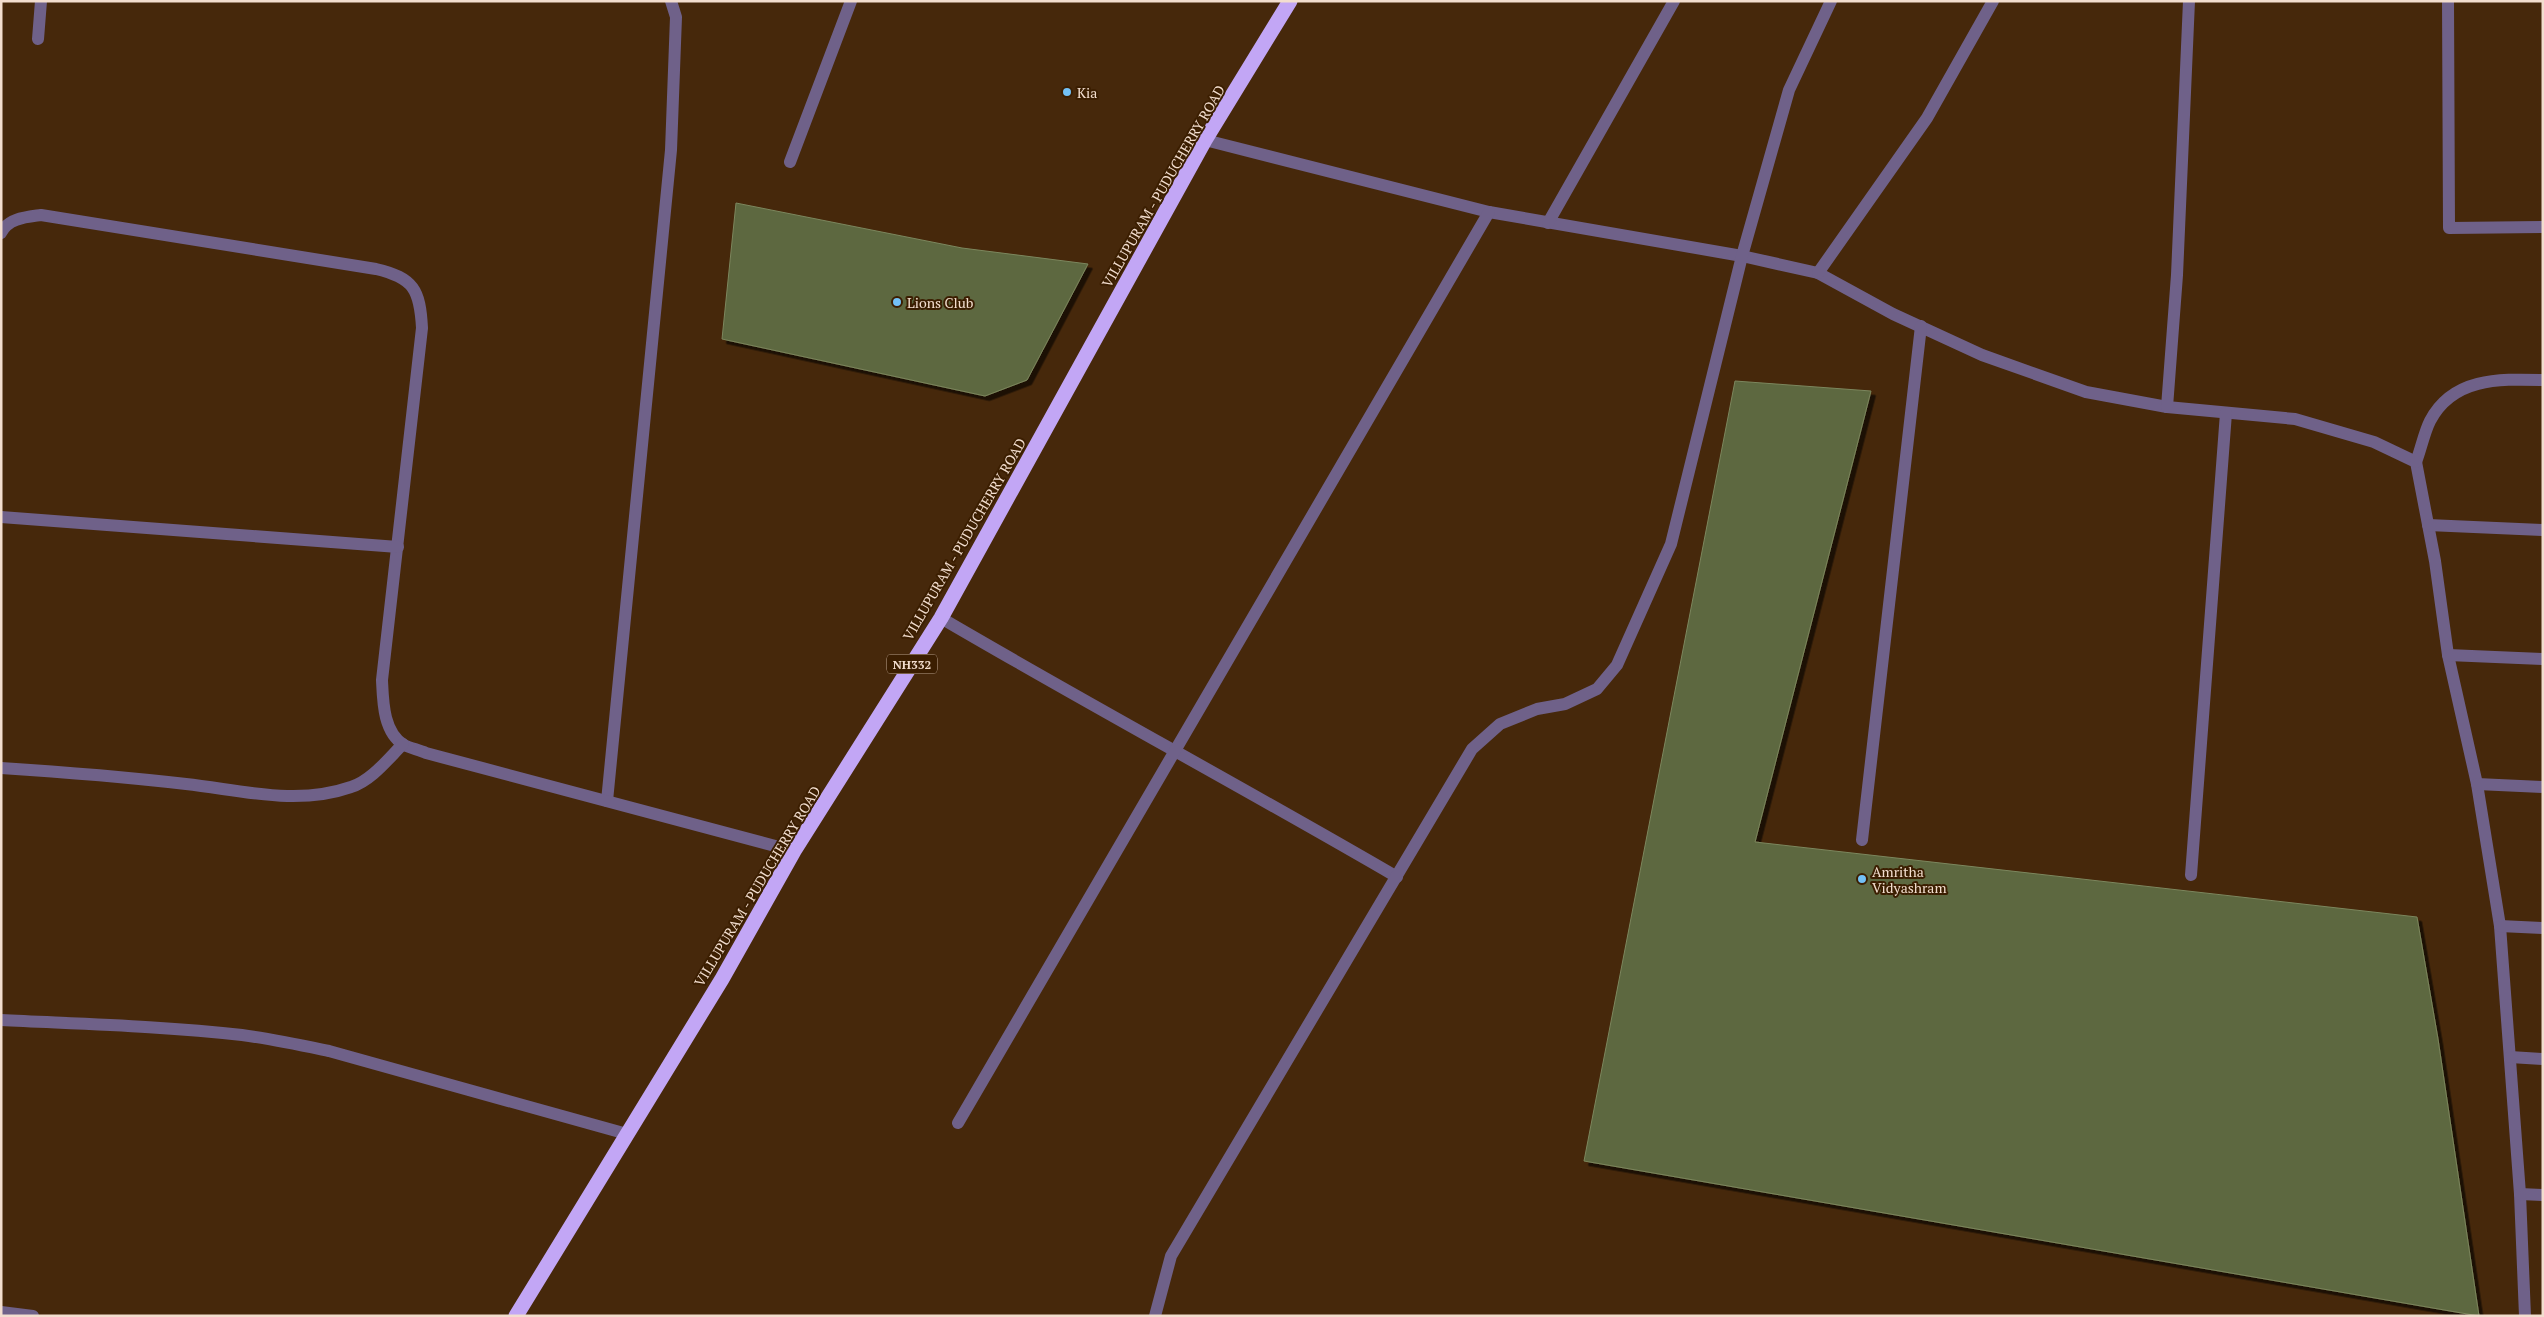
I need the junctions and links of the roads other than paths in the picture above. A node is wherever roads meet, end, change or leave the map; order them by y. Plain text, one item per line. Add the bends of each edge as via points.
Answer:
1 (41, 1) edge
2 (671, 1) edge
3 (851, 1) edge
4 (1290, 1) edge
5 (1674, 1) edge
6 (1832, 1) edge
7 (1993, 1) edge
8 (2189, 1) edge
9 (2448, 1) edge
10 (38, 39) dead end
11 (1205, 140) junction
12 (790, 162) dead end
13 (1489, 212) junction
14 (1548, 223) junction
15 (2543, 227) edge
16 (1, 233) edge
17 (1742, 256) junction
18 (1818, 273) junction
19 (1921, 326) junction
20 (2543, 380) edge
21 (2167, 407) junction
22 (2226, 412) junction
23 (2416, 462) junction
24 (1, 517) edge
25 (2428, 525) junction
26 (2543, 530) edge
27 (398, 547) junction
28 (941, 618) junction
29 (2448, 655) junction
30 (2543, 659) edge
31 (403, 744) junction
32 (1176, 752) junction
33 (1, 768) edge
34 (2477, 784) junction
35 (2543, 787) edge
36 (607, 801) junction
37 (1862, 840) dead end
38 (794, 851) junction
39 (2191, 875) dead end
40 (1397, 877) junction
41 (2500, 926) junction
42 (2543, 928) edge
43 (1, 1020) edge
44 (2510, 1057) junction
45 (2543, 1059) edge
46 (958, 1123) dead end
47 (627, 1134) junction
48 (2520, 1194) junction
49 (2543, 1194) edge
50 (1, 1312) edge
51 (33, 1316) edge
52 (516, 1316) edge
53 (1155, 1316) edge
54 (2525, 1316) edge

1 - 10 street
2 - 36 street via 676,17 671,150
3 - 12 street
4 - 11 highway, VILLUPURAM - PUDUCHERRY ROAD / NH332
5 - 14 street
6 - 17 street via 1789,90
7 - 18 street via 1927,118
8 - 21 street via 2177,275
9 - 15 street via 2449,228
11 - 13 street
11 - 28 highway, VILLUPURAM - PUDUCHERRY ROAD / NH332
13 - 14 street
13 - 32 street
14 - 17 street
16 - 27 street via 16,219 41,215 376,269 397,274 415,288 421,303 422,328
17 - 18 street
17 - 40 street via 1671,544 1617,665 1597,689 1565,704 1537,709 1500,724 1472,750
18 - 19 street
19 - 21 street via 1982,355 2086,392
19 - 37 street
20 - 23 street via 2504,380 2467,385 2430,421
21 - 22 street
22 - 23 street via 2294,419 2374,442
22 - 39 street
23 - 25 street
24 - 27 street
25 - 26 street
25 - 29 street
27 - 31 street via 382,680 383,707 392,733
28 - 32 street
28 - 38 highway, VILLUPURAM - PUDUCHERRY ROAD / NH332
29 - 30 street
29 - 34 street
31 - 33 street via 353,787 313,797
31 - 36 street
32 - 40 street
32 - 46 street
34 - 35 street
34 - 41 street
36 - 38 street
38 - 47 highway, VILLUPURAM - PUDUCHERRY ROAD / NH332 via 722,979
40 - 53 street via 1170,1256
41 - 42 street
41 - 44 street
43 - 47 street via 187,1030 285,1042 329,1051
44 - 45 street
44 - 48 street
47 - 52 highway, VILLUPURAM - PUDUCHERRY ROAD / NH332
48 - 49 street
48 - 54 street
50 - 51 street

